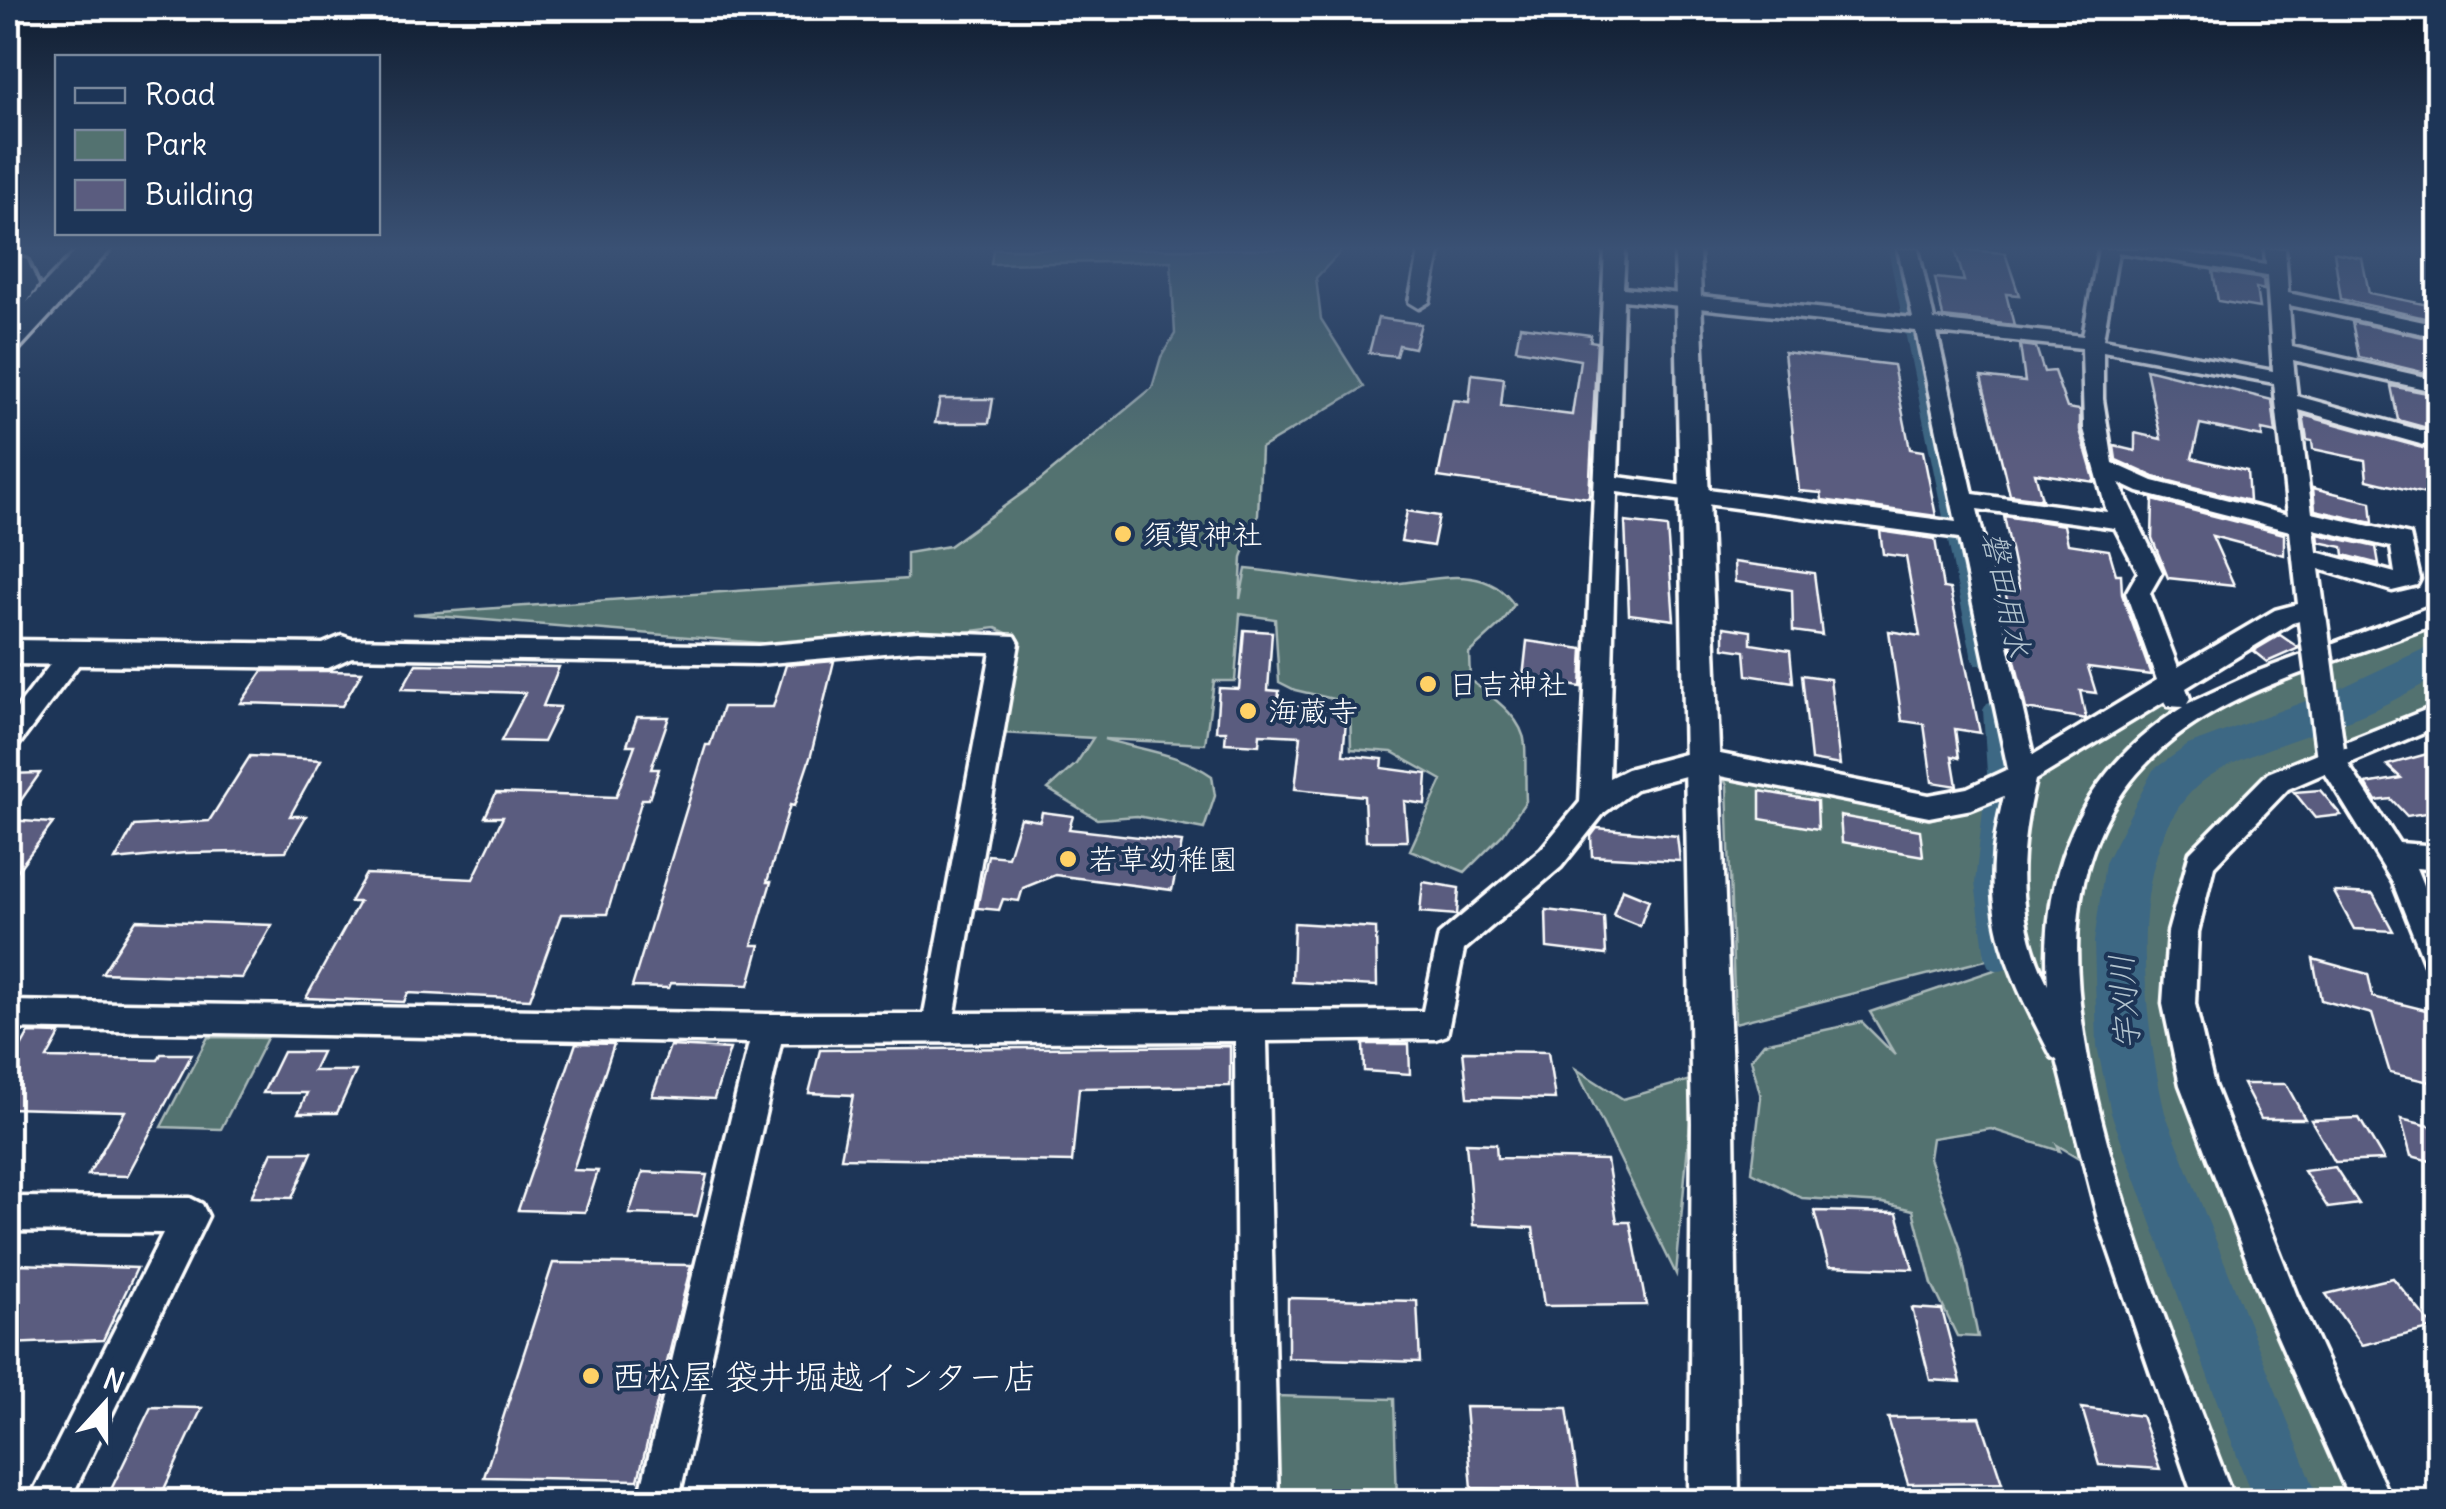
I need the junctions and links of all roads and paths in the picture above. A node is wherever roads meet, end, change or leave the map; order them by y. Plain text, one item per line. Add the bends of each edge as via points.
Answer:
1 (28, 319) edge
2 (1613, 319) edge
3 (1689, 319) edge
4 (1860, 319) edge
5 (1924, 319) edge
6 (2094, 319) edge
7 (2280, 319) edge
8 (2384, 319) edge
9 (1925, 326) junction
10 (2438, 331) edge
11 (8, 341) edge
12 (2091, 343) junction
13 (2282, 350) junction
14 (2438, 386) edge
15 (2286, 389) junction
16 (2438, 442) edge
17 (2106, 468) junction
18 (1607, 483) junction
19 (1693, 492) junction
20 (1964, 500) junction
21 (2126, 522) junction
22 (2302, 522) junction
23 (1972, 532) junction
24 (2306, 557) junction
25 (2438, 613) edge
26 (2313, 615) junction
27 (342, 648) joint
28 (8, 652) edge
29 (73, 652) junction
30 (2168, 684) junction
31 (2438, 715) edge
32 (2187, 718) junction
33 (8, 739) edge
34 (2331, 756) junction
35 (1700, 761) junction
36 (2023, 774) junction
37 (1594, 805) junction
38 (2392, 854) junction
39 (2438, 858) edge
40 (2438, 959) edge
41 (8, 1015) edge
42 (1250, 1025) junction
43 (937, 1027) junction
44 (768, 1029) junction
45 (2075, 1071) junction
46 (8, 1214) edge
47 (48, 1502) edge
48 (658, 1502) edge
49 (1258, 1502) edge
50 (1714, 1502) edge
51 (2215, 1502) edge
52 (2372, 1502) edge

1 - 11 main road
2 - 18 street
3 - 19 street
4 - 9 street
5 - 9 street
6 - 12 street
7 - 13 street
8 - 10 street
9 - 12 street
9 - 20 street
12 - 15 street
12 - 17 street via 2090,386
13 - 14 street
13 - 15 street
15 - 16 street
15 - 22 street
17 - 21 street
17 - 22 street via 2146,487
18 - 19 street
18 - 37 street
19 - 23 street
19 - 35 street
20 - 21 street
20 - 23 street
21 - 30 street via 2150,572 2138,593
22 - 24 street
22 - 24 street via 2402,541 2408,579 2392,582
23 - 36 street
24 - 26 street
25 - 32 street via 2234,690
26 - 30 street via 2284,616
26 - 34 street, bridge
27 - 29 street via 328,656
27 - 43 street via 758,655 918,640 1006,643
28 - 29 street
29 - 33 street
30 - 32 street
30 - 36 street
31 - 34 street
32 - 45 street via 2128,766 2100,800 2083,839 2062,936 2064,1013
34 - 38 street
34 - 52 street via 2278,781 2200,861 2183,932 2179,1004 2197,1085 2282,1305
35 - 36 street via 1929,806 1972,798
35 - 37 street via 1628,780
35 - 50 street via 1713,1123
36 - 45 street via 2004,858 2011,939
37 - 42 street via 1551,858 1450,944 1436,1025
38 - 39 street
38 - 40 street
41 - 44 street
42 - 43 street
42 - 49 street
43 - 44 street
44 - 48 street
45 - 51 street via 2127,1259
46 - 47 street via 190,1216

